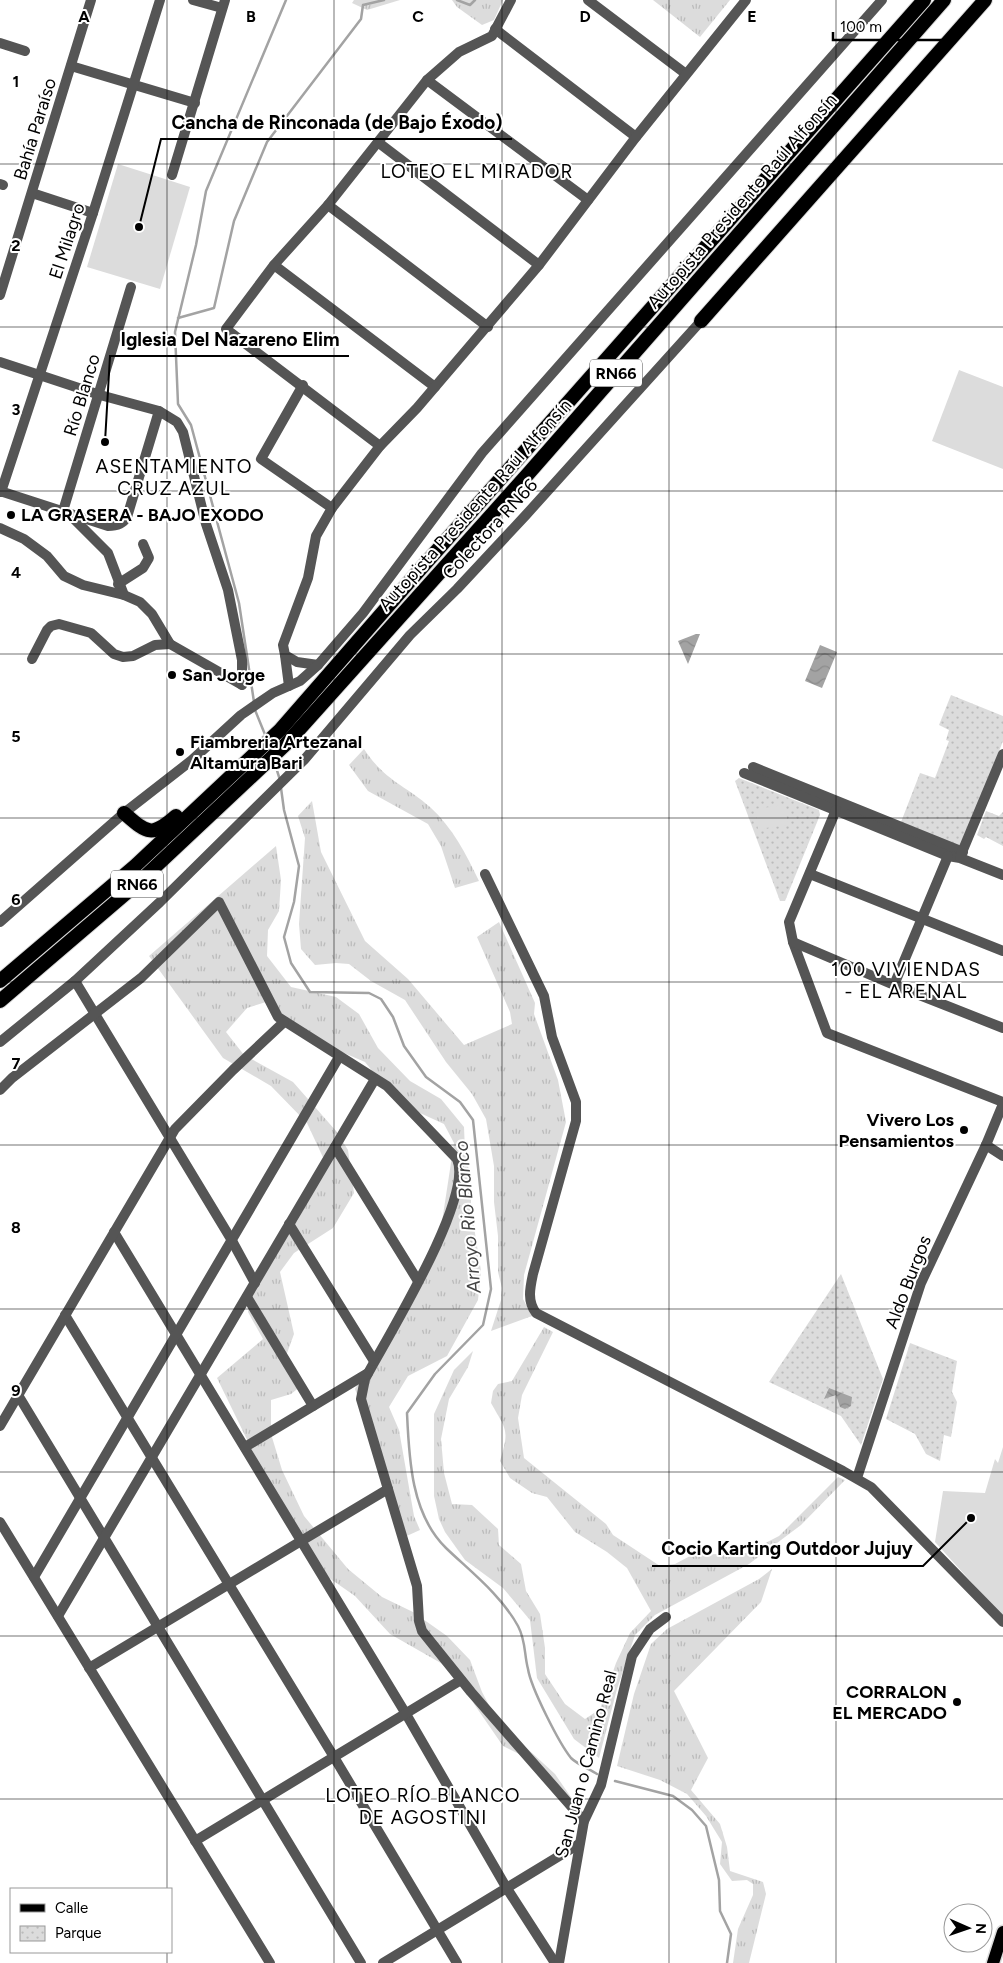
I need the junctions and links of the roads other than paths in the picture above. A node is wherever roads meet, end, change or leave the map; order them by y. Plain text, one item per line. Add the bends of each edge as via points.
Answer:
1 (91, 0) edge
2 (160, 0) edge
3 (194, 0) edge
4 (511, 0) edge
5 (588, 0) edge
6 (746, 0) edge
7 (882, 0) edge
8 (924, 0) edge
9 (944, 0) edge
10 (985, 0) edge
11 (224, 4) edge
12 (495, 29) junction
13 (0, 44) edge
14 (25, 51) dead end
15 (71, 66) junction
16 (686, 74) junction
17 (427, 80) junction
18 (134, 85) junction
19 (195, 103) junction
20 (636, 137) junction
21 (379, 143) junction
22 (172, 175) dead end
23 (32, 193) junction
24 (588, 200) junction
25 (328, 205) junction
26 (93, 214) junction
27 (274, 265) junction
28 (539, 265) junction
29 (131, 287) dead end
30 (0, 295) edge
31 (701, 321) joint
32 (488, 327) junction
33 (0, 362) edge
34 (40, 375) junction
35 (302, 385) junction
36 (435, 387) junction
37 (100, 395) junction
38 (160, 411) junction
39 (380, 446) junction
40 (1, 491) edge
41 (332, 508) junction
42 (65, 512) junction
43 (0, 528) edge
44 (143, 544) dead end
45 (118, 584) junction
46 (124, 595) junction
47 (170, 644) junction
48 (285, 655) junction
49 (32, 659) dead end
50 (310, 664) junction
51 (289, 686) junction
52 (261, 752) junction
53 (1003, 754) edge
54 (753, 766) dead end
55 (744, 773) dead end
56 (836, 810) junction
57 (124, 813) junction
58 (961, 855) junction
59 (948, 856) junction
60 (485, 874) dead end
61 (810, 874) junction
62 (1003, 875) edge
63 (923, 920) junction
64 (0, 922) edge
65 (793, 942) junction
66 (1003, 951) edge
67 (0, 981) edge
68 (74, 981) junction
69 (894, 986) junction
70 (0, 1001) edge
71 (96, 1014) junction
72 (284, 1022) junction
73 (1003, 1028) edge
74 (0, 1042) edge
75 (339, 1057) junction
76 (375, 1078) junction
77 (0, 1090) edge
78 (1003, 1103) edge
79 (170, 1138) junction
80 (986, 1145) junction
81 (335, 1147) junction
82 (1003, 1156) edge
83 (289, 1224) junction
84 (114, 1232) junction
85 (231, 1239) junction
86 (418, 1281) junction
87 (255, 1283) junction
88 (247, 1297) junction
89 (65, 1316) junction
90 (176, 1333) junction
91 (374, 1361) junction
92 (368, 1373) junction
93 (201, 1374) junction
94 (18, 1395) junction
95 (313, 1406) junction
96 (128, 1416) junction
97 (0, 1426) edge
98 (245, 1447) junction
99 (152, 1457) junction
100 (858, 1478) junction
101 (388, 1489) junction
102 (80, 1498) junction
103 (0, 1522) edge
104 (104, 1538) junction
105 (302, 1540) junction
106 (34, 1577) junction
107 (229, 1584) junction
108 (58, 1616) junction
109 (666, 1617) dead end
110 (1003, 1622) edge
111 (158, 1627) junction
112 (89, 1668) junction
113 (461, 1680) junction
114 (406, 1714) junction
115 (334, 1756) junction
116 (263, 1800) junction
117 (584, 1821) junction
118 (195, 1841) junction
119 (579, 1844) junction
120 (506, 1887) junction
121 (437, 1930) junction
122 (1003, 1932) edge
123 (270, 1963) edge
124 (361, 1963) edge
125 (383, 1963) edge
126 (457, 1963) edge
127 (557, 1963) edge
128 (993, 1963) edge

1 - 15 street, Bahía Paraíso
2 - 18 street, El Milagro
3 - 11 street
4 - 12 street
5 - 16 street
6 - 16 street
7 - 50 street via 482,453 362,613
8 - 52 highway, Autopista Presidente Raúl Alfonsín / RN66
9 - 52 highway, Autopista Presidente Raúl Alfonsín / RN66 via 286,744
10 - 31 highway
11 - 19 street
12 - 17 street via 492,36 459,52
12 - 20 street
13 - 14 street
15 - 18 street
15 - 23 street, Bahía Paraíso
16 - 20 street
17 - 21 street
17 - 24 street
18 - 19 street
18 - 26 street, El Milagro
19 - 22 street
20 - 24 street
21 - 25 street
21 - 28 street
23 - 26 street
23 - 30 street, Bahía Paraíso
24 - 28 street
25 - 27 street
25 - 32 street
26 - 34 street, El Milagro
27 - 35 street via 226,329
27 - 36 street
28 - 32 street
29 - 37 street, Río Blanco
31 - 68 street, Colectora RN66 via 512,530 404,641 304,760 181,883
32 - 36 street
33 - 34 street
34 - 37 street
34 - 40 street, El Milagro
35 - 39 street
35 - 41 street via 261,459
36 - 39 street
37 - 38 street
37 - 42 street, Río Blanco
38 - 42 street via 125,521 108,526
38 - 47 street via 177,422 183,432 206,524 228,590 242,660 242,685
39 - 41 street
40 - 42 street
41 - 48 street via 316,536 305,587 283,645
42 - 45 street via 108,553
43 - 46 street via 47,556 64,576 83,585
44 - 45 street via 150,558 143,568
45 - 46 street
46 - 47 street via 140,602 152,614
47 - 49 street via 155,645 133,656 123,657 114,654 91,633 60,624 47,630
48 - 50 street via 291,660
48 - 51 street
50 - 51 street via 300,682
51 - 57 street via 241,714 192,760
52 - 57 highway via 162,828 144,831
52 - 67 highway, Autopista Presidente Raúl Alfonsín / RN66 via 135,866
52 - 70 highway, Autopista Presidente Raúl Alfonsín / RN66 via 138,883
53 - 58 street
54 - 58 street
55 - 56 street
56 - 59 street
56 - 61 street
57 - 64 street
58 - 59 street
58 - 62 street
59 - 63 street
60 - 100 street via 544,996 552,1038 576,1102 576,1120 529,1290 530,1306 536,1313
61 - 63 street
61 - 65 street via 789,922
63 - 66 street
63 - 69 street
65 - 69 street
65 - 78 street via 827,1033
68 - 71 street
68 - 74 street, Colectora RN66
69 - 73 street
71 - 72 street via 141,978 219,902 274,1012
71 - 77 street
71 - 79 street
72 - 75 street
72 - 79 street via 175,1129
75 - 76 street
75 - 85 street
76 - 81 street
76 - 86 street via 457,1159 459,1165 460,1174 450,1216
78 - 80 street, Aldo Burgos
79 - 84 street
79 - 85 street
80 - 82 street
80 - 100 street, Aldo Burgos via 921,1283
81 - 83 street
81 - 86 street
83 - 87 street
83 - 91 street
84 - 89 street
84 - 90 street
85 - 87 street
85 - 90 street
86 - 91 street
87 - 88 street
88 - 93 street
88 - 95 street
89 - 94 street
89 - 96 street
90 - 93 street
90 - 96 street
91 - 92 street
92 - 95 street
92 - 101 street via 360,1393 361,1399
93 - 98 street
93 - 99 street
94 - 97 street
94 - 102 street
95 - 98 street
96 - 99 street
96 - 102 street
98 - 105 street
99 - 104 street
99 - 107 street
100 - 110 street via 871,1487
101 - 105 street
101 - 113 street via 417,1586 422,1632
102 - 104 street
102 - 106 street
103 - 106 street
104 - 108 street
104 - 111 street
105 - 107 street
105 - 114 street
106 - 108 street
107 - 111 street
107 - 115 street
108 - 112 street
109 - 117 street, San Juan o Camino Real via 650,1629 632,1656 601,1785
111 - 112 street
111 - 116 street
112 - 118 street
113 - 114 street
113 - 117 street
114 - 115 street
114 - 120 street
115 - 116 street
115 - 121 street
116 - 118 street
116 - 124 street
117 - 119 street, San Juan o Camino Real
118 - 123 street
119 - 120 street
119 - 127 street, San Juan o Camino Real
120 - 121 street
120 - 127 street
121 - 125 street
121 - 126 street
122 - 128 main road

